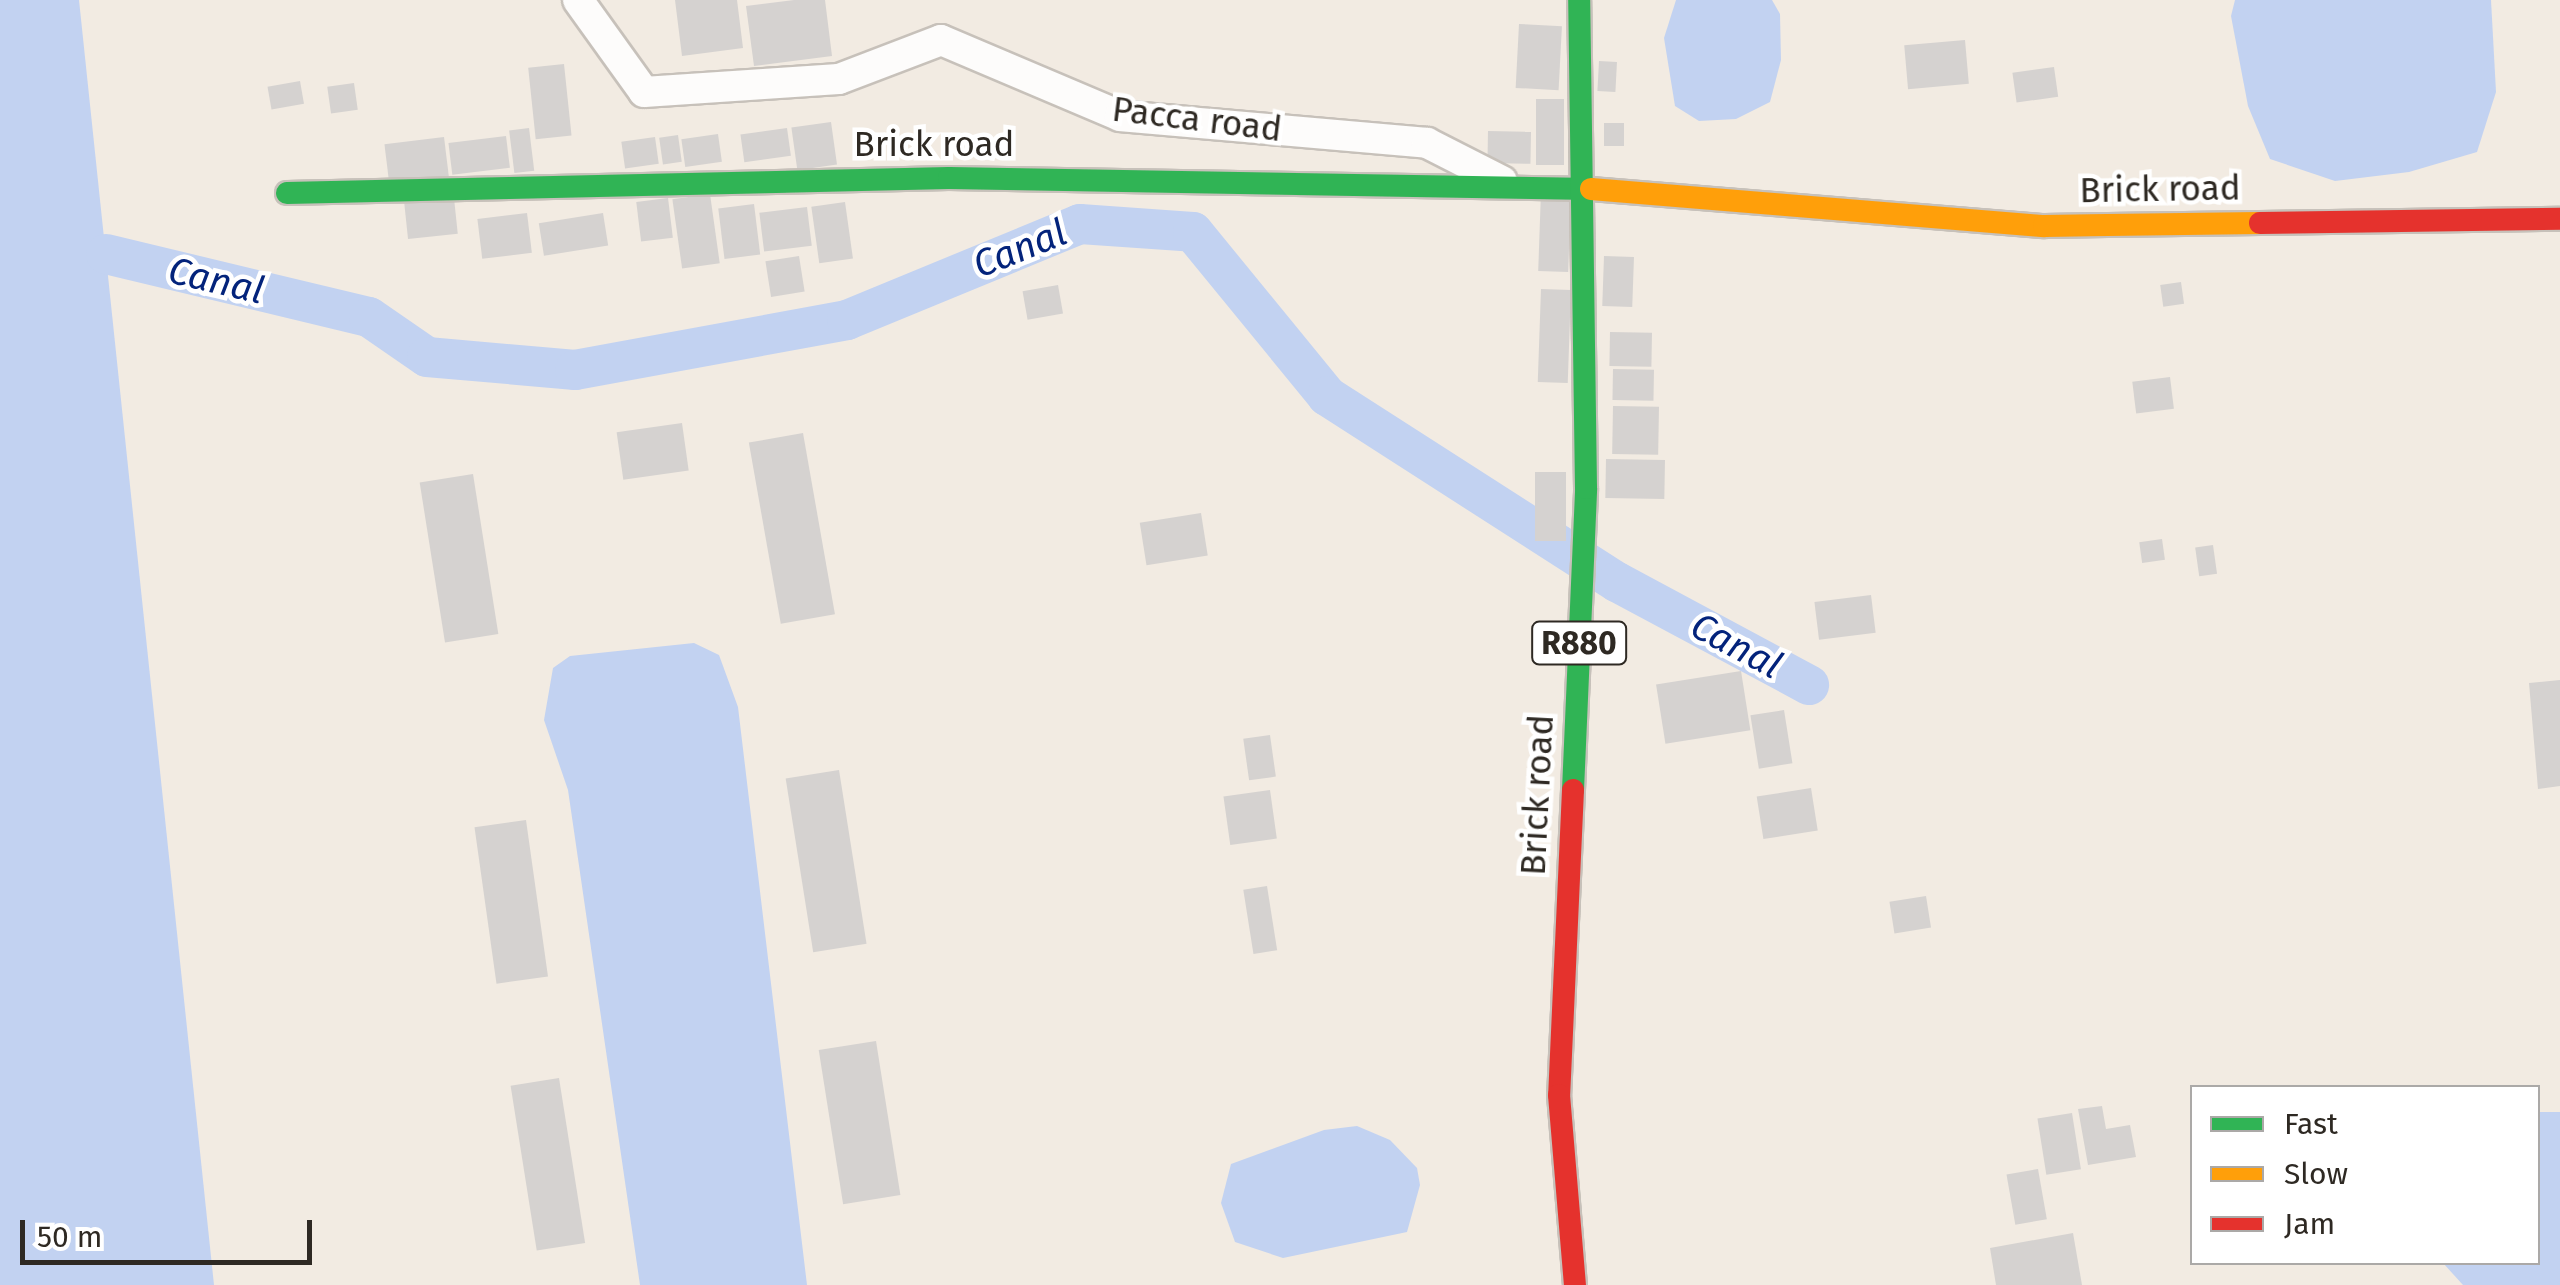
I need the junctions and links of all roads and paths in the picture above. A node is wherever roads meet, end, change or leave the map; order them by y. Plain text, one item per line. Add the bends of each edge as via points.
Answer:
1 (578, 0) edge
2 (1579, 0) edge
3 (1514, 186) junction
4 (1582, 188) junction
5 (286, 193) dead end
6 (2560, 219) edge
7 (1574, 1285) edge

1 - 3 street, Pacca road via 644,92 839,79 941,40 1120,116 1427,143
2 - 4 street, Brick road / R880
3 - 4 street, Brick road
3 - 5 street, Brick road via 949,178
4 - 6 street, Brick road via 2044,226
4 - 7 street, Brick road / R880 via 1586,488 1559,1095

